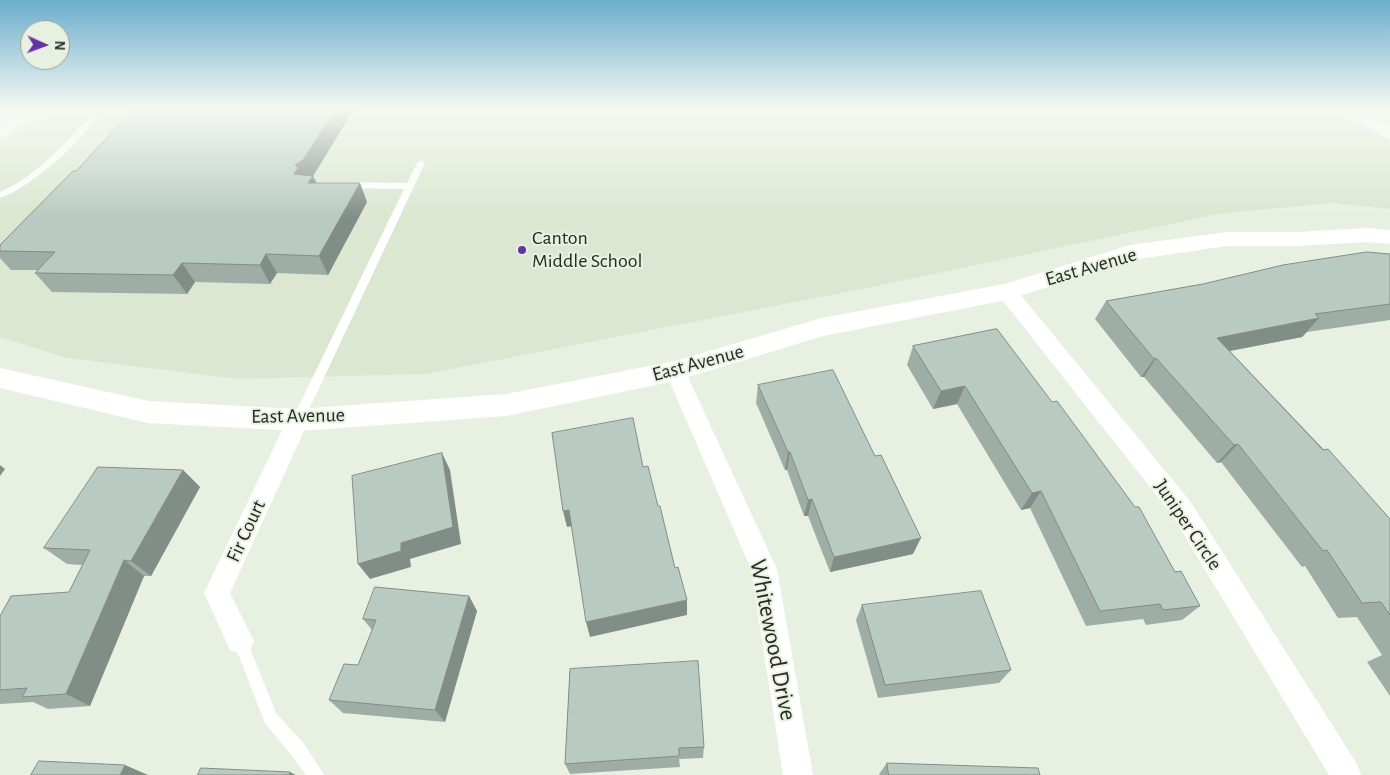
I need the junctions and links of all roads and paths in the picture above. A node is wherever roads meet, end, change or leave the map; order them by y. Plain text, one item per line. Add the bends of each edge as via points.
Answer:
1 (65, 145) edge
2 (420, 162) dead end
3 (340, 184) edge
4 (409, 186) junction
5 (0, 195) edge
6 (1390, 237) edge
7 (1007, 292) junction
8 (675, 371) junction
9 (0, 378) edge
10 (298, 420) junction
11 (240, 642) joint
12 (316, 775) edge
13 (798, 775) edge
14 (1346, 775) edge

1 - 5 lane via 34,175
2 - 4 lane
3 - 4 lane
4 - 10 lane
6 - 7 street, East Avenue via 1227,239 1130,253
7 - 8 street, East Avenue via 822,327
7 - 14 street, Juniper Circle via 1181,508
8 - 10 street, East Avenue via 506,405
8 - 13 street, Whitewood Drive via 764,569
9 - 10 street, East Avenue via 148,412
10 - 11 street, Fir Court via 217,593
11 - 12 lane via 270,718

